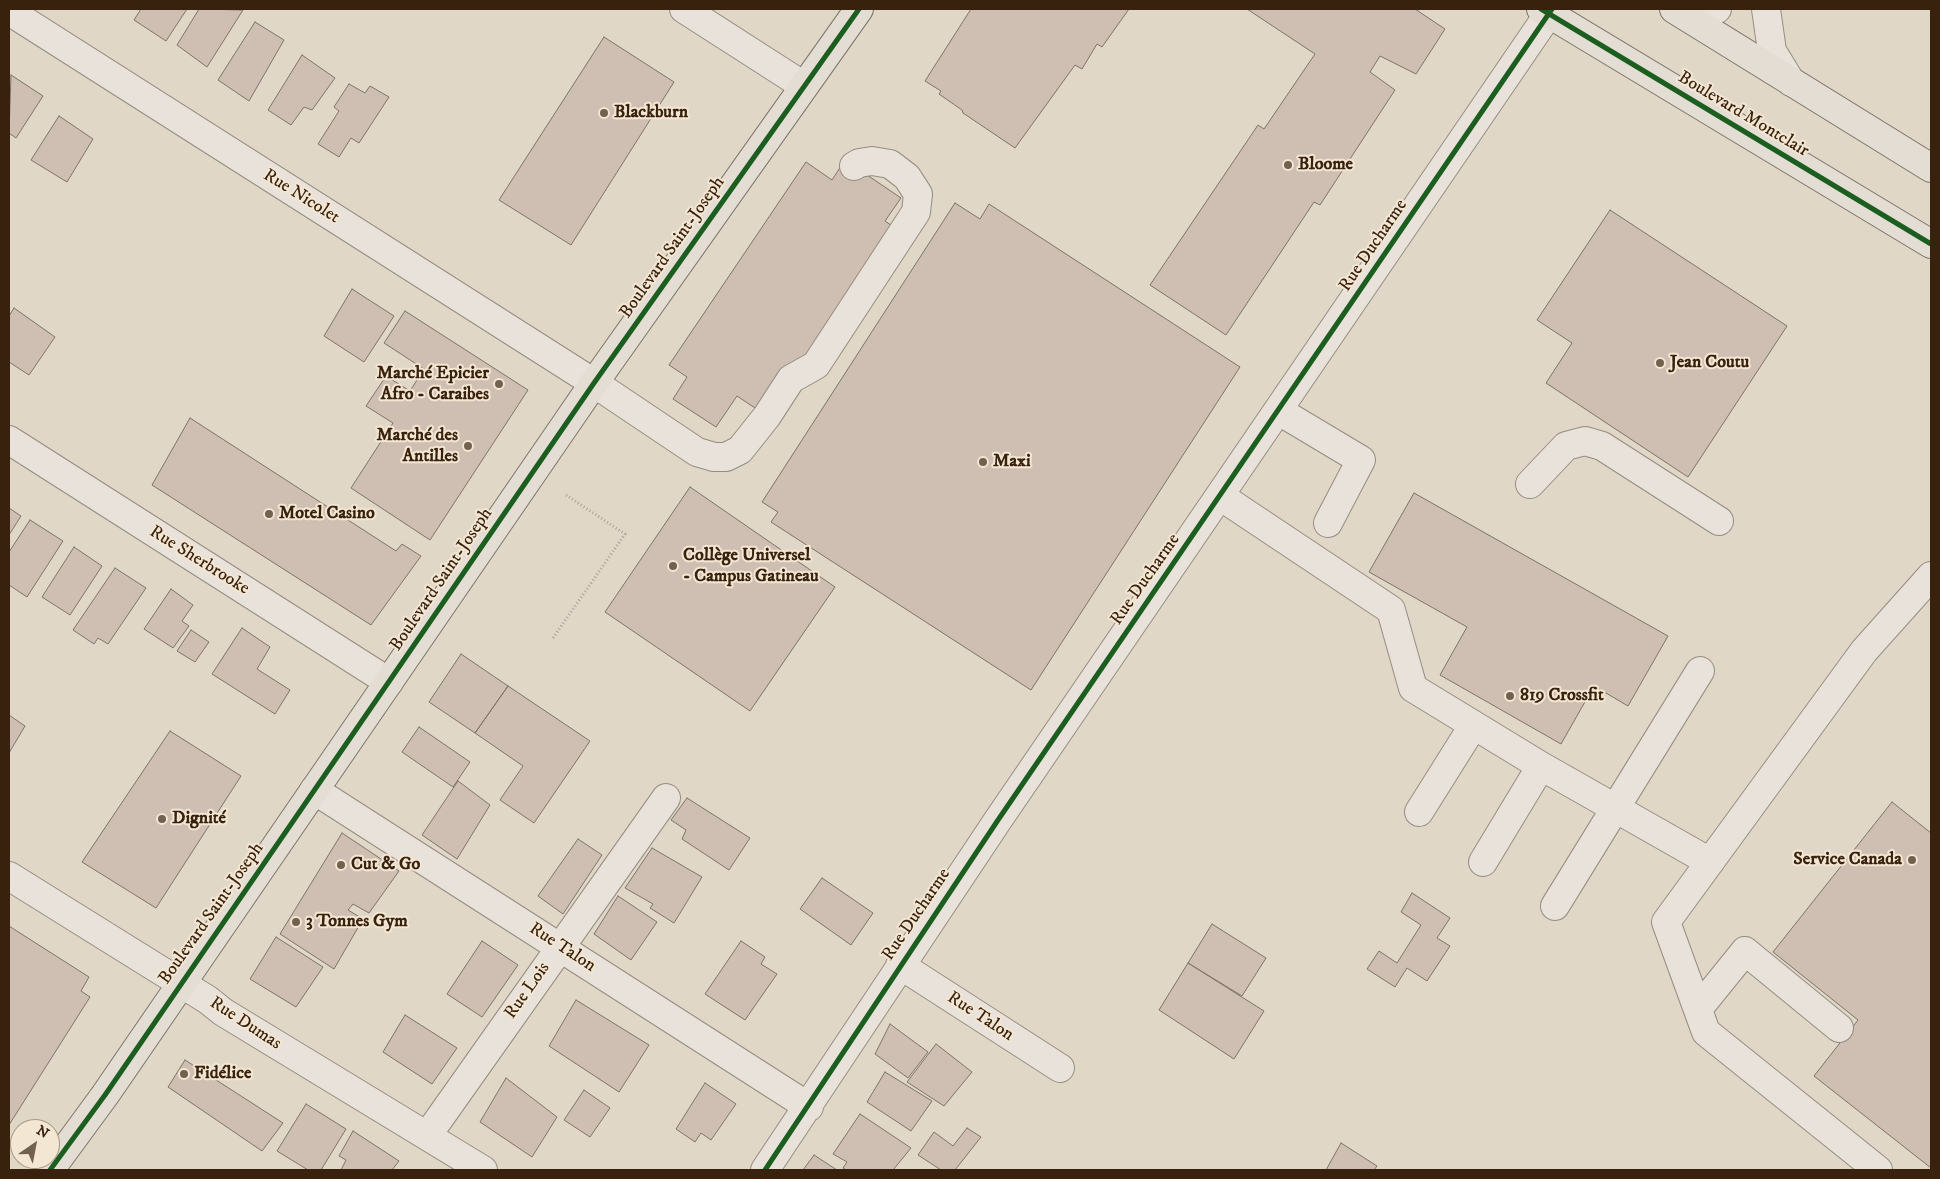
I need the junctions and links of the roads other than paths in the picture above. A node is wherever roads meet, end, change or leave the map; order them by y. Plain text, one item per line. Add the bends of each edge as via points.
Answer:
1 (684, 9) edge
2 (859, 9) edge
3 (1717, 9) edge
4 (1766, 9) edge
5 (1547, 10) edge
6 (9, 11) edge
7 (1678, 11) edge
8 (1790, 82) junction
9 (804, 86) junction
10 (854, 166) dead end
11 (1931, 168) edge
12 (1931, 244) edge
13 (594, 383) junction
14 (1279, 411) junction
15 (9, 440) edge
16 (1530, 484) dead end
17 (1220, 496) junction
18 (1719, 520) dead end
19 (1328, 522) dead end
20 (1931, 576) edge
21 (1700, 671) dead end
22 (389, 682) junction
23 (1473, 726) junction
24 (1541, 766) junction
25 (314, 790) junction
26 (666, 798) dead end
27 (1615, 808) junction
28 (1419, 812) dead end
29 (1483, 862) dead end
30 (1710, 862) junction
31 (9, 876) edge
32 (1554, 906) dead end
33 (560, 947) junction
34 (900, 965) junction
35 (180, 983) junction
36 (1698, 1009) junction
37 (1839, 1028) dead end
38 (1060, 1068) dead end
39 (808, 1107) junction
40 (427, 1136) junction
41 (50, 1170) edge
42 (483, 1170) edge
43 (765, 1170) edge
44 (1878, 1170) edge

1 - 9 street
2 - 9 main road, Boulevard Saint-Joseph
3 - 7 street
4 - 8 street via 1772,50
5 - 12 main road, Boulevard Montclair
5 - 14 street, Rue Ducharme
6 - 13 street, Rue Nicolet
7 - 8 main road
8 - 11 main road
9 - 13 main road, Boulevard Saint-Joseph
10 - 13 street, Rue Nicolet via 872,161 890,164 902,172 918,194 916,212 816,365 791,379 740,450 726,457 714,458 697,452
13 - 22 main road, Boulevard Saint-Joseph
14 - 17 street, Rue Ducharme
14 - 19 street via 1361,460
15 - 22 street, Rue Sherbrooke
16 - 18 street via 1566,446 1585,441 1602,446
17 - 23 street via 1391,610 1413,688
17 - 34 street, Rue Ducharme
20 - 30 street via 1864,651
21 - 27 street
22 - 25 main road, Boulevard Saint-Joseph
23 - 24 street
23 - 28 street
24 - 27 street
24 - 29 street
25 - 33 street, Rue Talon
25 - 35 main road, Boulevard Saint-Joseph
26 - 33 street, Rue Lois
27 - 30 street
27 - 32 street
30 - 36 street via 1666,922
31 - 35 street, Rue Dumas
33 - 39 street, Rue Talon
33 - 40 street, Rue Lois
34 - 38 street, Rue Talon
34 - 39 street, Rue Ducharme
35 - 40 street, Rue Dumas
35 - 41 main road, Boulevard Saint-Joseph
36 - 37 street via 1745,951
36 - 44 street via 1706,1032
39 - 43 street, Rue Ducharme
40 - 42 street, Rue Dumas

